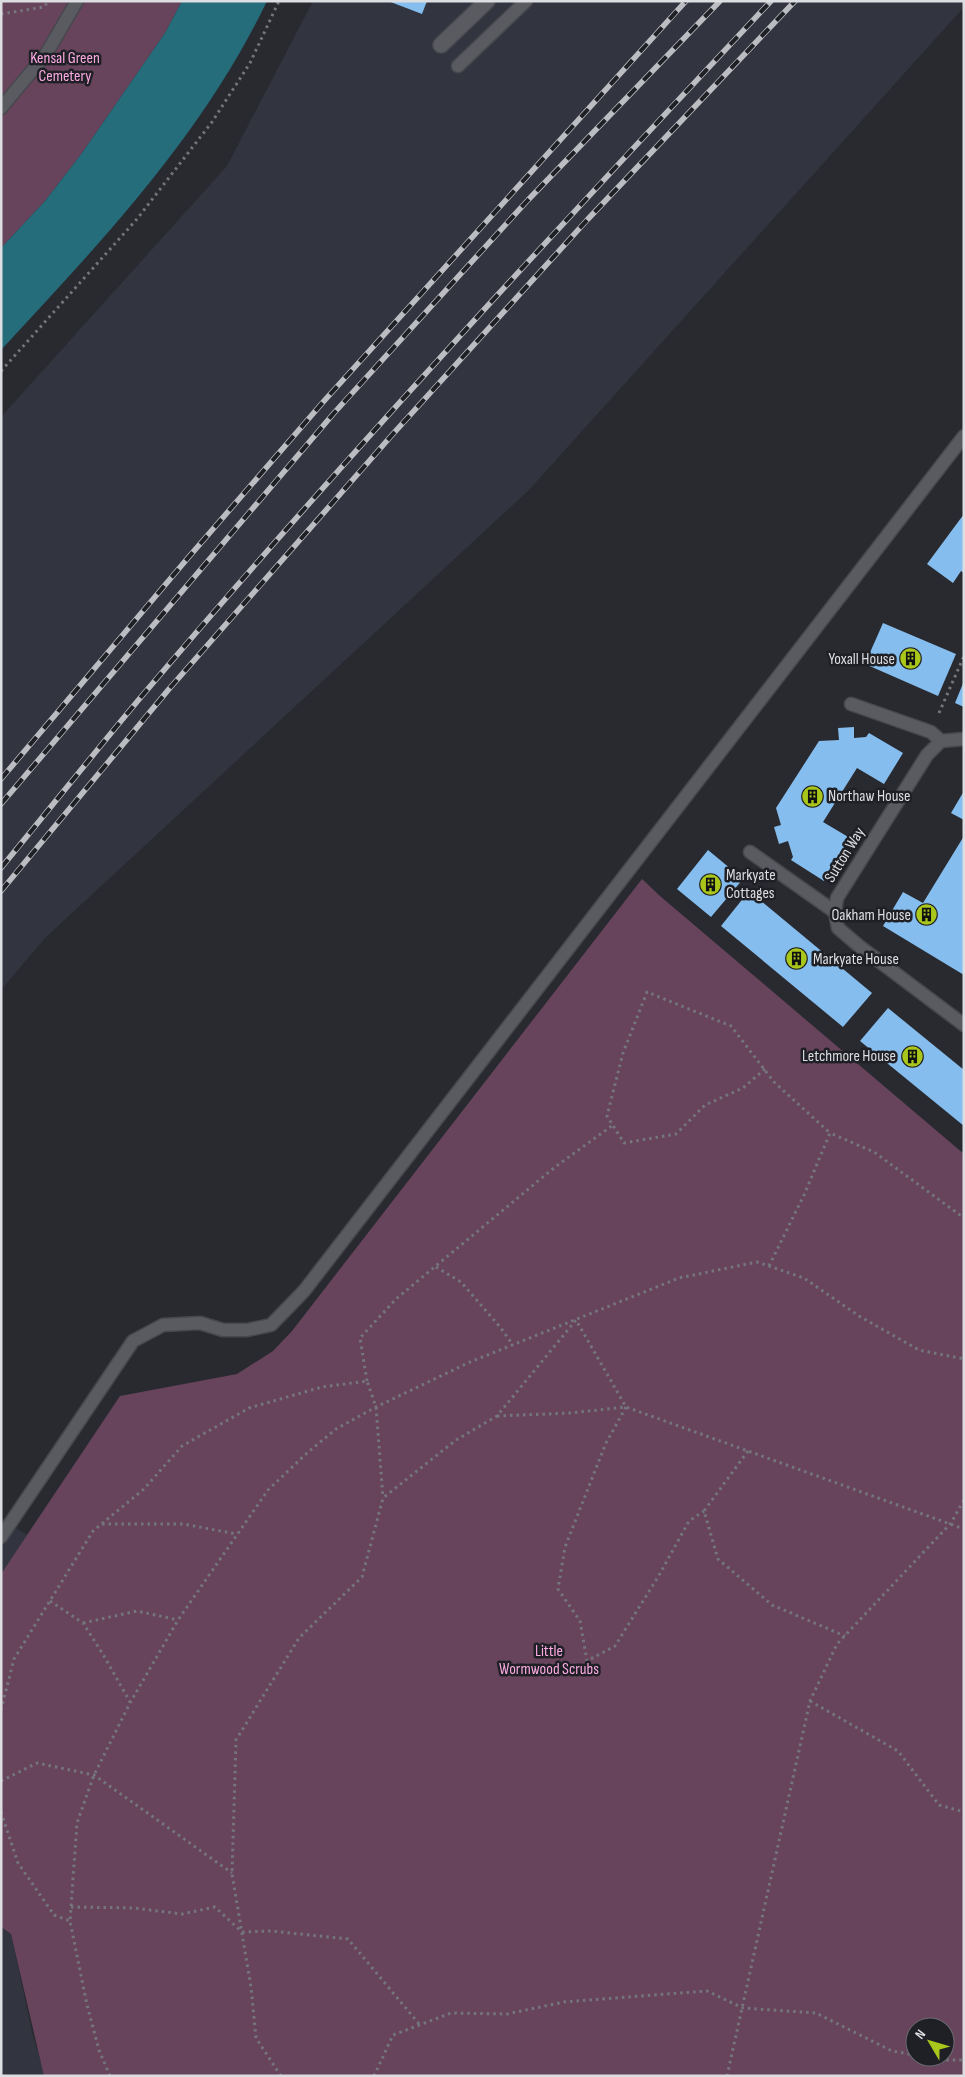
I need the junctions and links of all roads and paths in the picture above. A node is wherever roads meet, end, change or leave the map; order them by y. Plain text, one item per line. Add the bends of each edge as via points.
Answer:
1 (50, 1) edge
2 (77, 1) edge
3 (279, 1) edge
4 (487, 1) edge
5 (526, 1) edge
6 (1, 14) edge
7 (441, 45) dead end
8 (458, 66) dead end
9 (1, 108) edge
10 (1, 371) edge
11 (964, 436) edge
12 (964, 656) edge
13 (851, 704) dead end
14 (931, 732) junction
15 (964, 739) edge
16 (941, 741) junction
17 (750, 852) dead end
18 (835, 912) junction
19 (964, 1025) edge
20 (765, 1070) junction
21 (613, 1125) junction
22 (830, 1133) junction
23 (964, 1218) edge
24 (769, 1266) junction
25 (436, 1267) junction
26 (576, 1320) junction
27 (513, 1345) junction
28 (964, 1359) edge
29 (367, 1381) junction
30 (376, 1407) junction
31 (626, 1407) junction
32 (497, 1416) junction
33 (748, 1451) junction
34 (383, 1498) junction
35 (964, 1500) edge
36 (704, 1511) junction
37 (951, 1523) junction
38 (102, 1524) junction
39 (964, 1529) edge
40 (236, 1534) junction
41 (1, 1537) edge
42 (50, 1601) junction
43 (178, 1620) junction
44 (83, 1623) junction
45 (845, 1636) junction
46 (810, 1701) junction
47 (130, 1703) junction
48 (1, 1710) edge
49 (94, 1775) junction
50 (1, 1781) edge
51 (1, 1812) edge
52 (964, 1812) edge
53 (232, 1874) junction
54 (71, 1907) junction
55 (70, 1921) junction
56 (242, 1932) junction
57 (743, 2008) junction
58 (420, 2025) junction
59 (905, 2053) edge
60 (110, 2076) edge
61 (281, 2076) edge
62 (374, 2076) edge
63 (727, 2076) edge

1 - 6 path via 44,6
2 - 9 lane via 46,54
3 - 10 path via 250,63 212,122 137,220
4 - 7 street
5 - 8 lane
11 - 41 lane via 304,1291 271,1325 247,1330 223,1330 200,1323 163,1326 133,1341
12 - 14 path
13 - 14 lane
14 - 16 lane
15 - 16 lane
16 - 18 lane, Sutton Way via 927,754 837,898
17 - 18 lane
18 - 19 lane via 838,928
20 - 21 path via 743,1088 705,1105 676,1134 624,1143
20 - 21 path via 731,1026 647,992 624,1053 607,1116
20 - 22 path
21 - 25 path via 555,1167
22 - 23 path via 874,1152
22 - 24 path
24 - 26 path via 757,1262 679,1278
24 - 28 path via 804,1278 919,1350
25 - 27 path via 461,1282
25 - 29 path via 396,1299 360,1338
26 - 27 path
26 - 31 path
26 - 32 path
27 - 30 path
29 - 30 path
29 - 38 path via 322,1387 249,1408 182,1446 144,1489
30 - 34 path
30 - 40 path via 336,1429 307,1453 268,1490
31 - 32 path
31 - 33 path
31 - 36 path via 606,1443 566,1546 558,1589 580,1621 587,1661 615,1646 689,1521
32 - 34 path via 456,1440
33 - 36 path
33 - 37 path
34 - 53 path via 362,1577 299,1638 236,1740
35 - 37 path
36 - 45 path via 718,1559 772,1605
37 - 39 path
37 - 45 path
38 - 40 path via 184,1524
38 - 42 path via 93,1531
40 - 43 path
42 - 44 path
42 - 48 path via 14,1659
43 - 44 path via 137,1611
43 - 47 path
44 - 47 path
45 - 46 path via 837,1644
46 - 52 path via 898,1751 939,1805
46 - 57 path
47 - 49 path
49 - 50 path via 37,1763
49 - 53 path
49 - 54 path via 77,1823
51 - 55 path via 18,1863 54,1915
53 - 56 path
54 - 55 path
54 - 56 path via 134,1908 182,1914 215,1907
55 - 60 path via 87,2004 99,2050
56 - 58 path via 271,1931 348,1940
56 - 61 path via 256,2038
57 - 58 path via 706,1991 564,2002 507,2014 451,2013
57 - 59 path via 816,2013 892,2051
57 - 63 path
58 - 62 path via 393,2035

